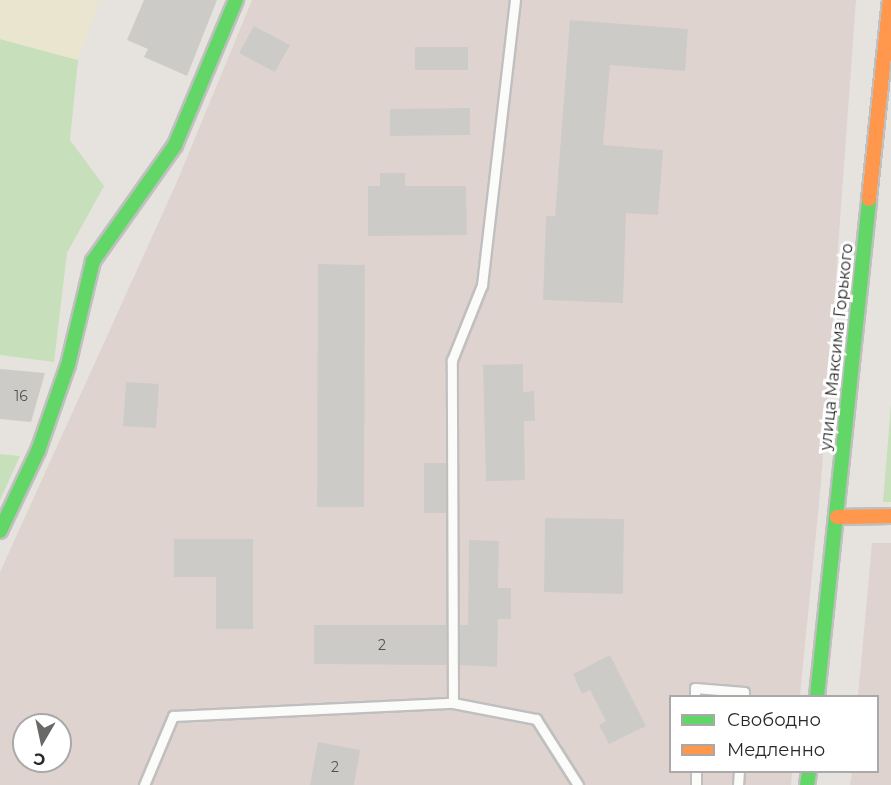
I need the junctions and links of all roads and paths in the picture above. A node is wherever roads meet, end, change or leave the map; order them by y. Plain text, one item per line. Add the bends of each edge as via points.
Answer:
1 (236, 0) edge
2 (515, 0) edge
3 (890, 0) edge
4 (891, 516) edge
5 (837, 517) junction
6 (0, 531) edge
7 (695, 695) edge
8 (744, 695) edge
9 (817, 695) edge
10 (453, 703) junction
11 (144, 785) edge
12 (578, 785) edge

1 - 6 main road via 175,145 93,261 68,365 38,451
2 - 10 lane via 482,285 452,360
3 - 5 main road, улица Максима Горького
4 - 5 main road
5 - 9 main road, улица Максима Горького
7 - 8 lane via 695,688
10 - 11 lane via 173,716
10 - 12 lane via 536,719

